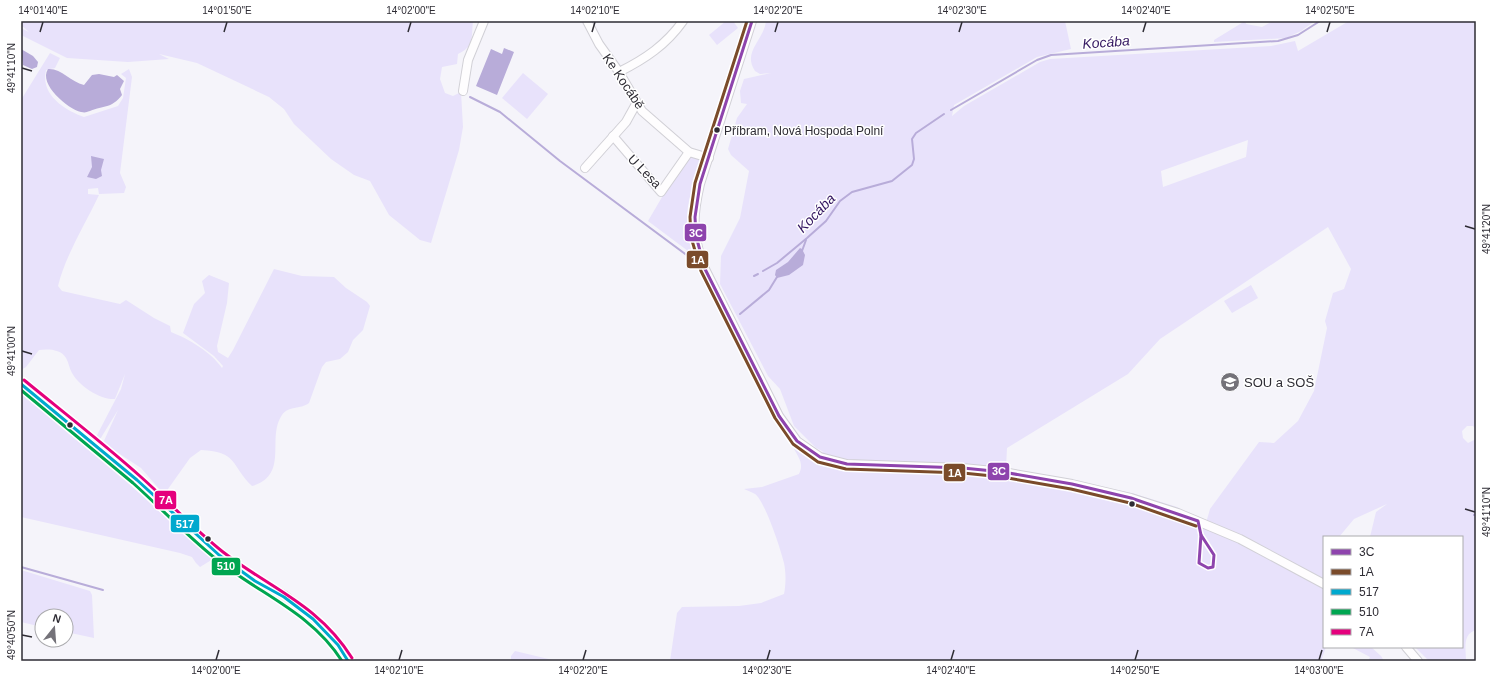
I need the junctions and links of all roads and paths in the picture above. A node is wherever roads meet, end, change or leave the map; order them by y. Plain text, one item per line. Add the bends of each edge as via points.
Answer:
1 (484, 21) edge
2 (587, 21) edge
3 (683, 21) edge
4 (752, 21) edge
5 (619, 72) junction
6 (463, 92) dead end
7 (636, 104) junction
8 (613, 136) junction
9 (688, 152) junction
10 (709, 158) junction
11 (585, 168) dead end
12 (21, 384) edge
13 (1323, 583) edge
14 (1407, 648) edge
15 (348, 661) edge
16 (1418, 661) edge

1 - 6 street via 468,60
2 - 5 street, Ke Kocábě via 599,44
3 - 5 street via 664,45
4 - 10 street
5 - 7 street, Ke Kocábě
7 - 8 street via 626,122
7 - 9 street, Ke Kocábě
8 - 9 street, U Lesa via 661,192
8 - 11 street
9 - 10 street, Ke Kocábě
10 - 13 street via 696,203 694,224 697,246 705,269 779,416 797,441 808,450 820,457 847,464 1003,472 1131,498 1178,513 1240,539
12 - 15 main road via 132,476 219,554 255,581 284,597 312,620 338,645
14 - 16 street

